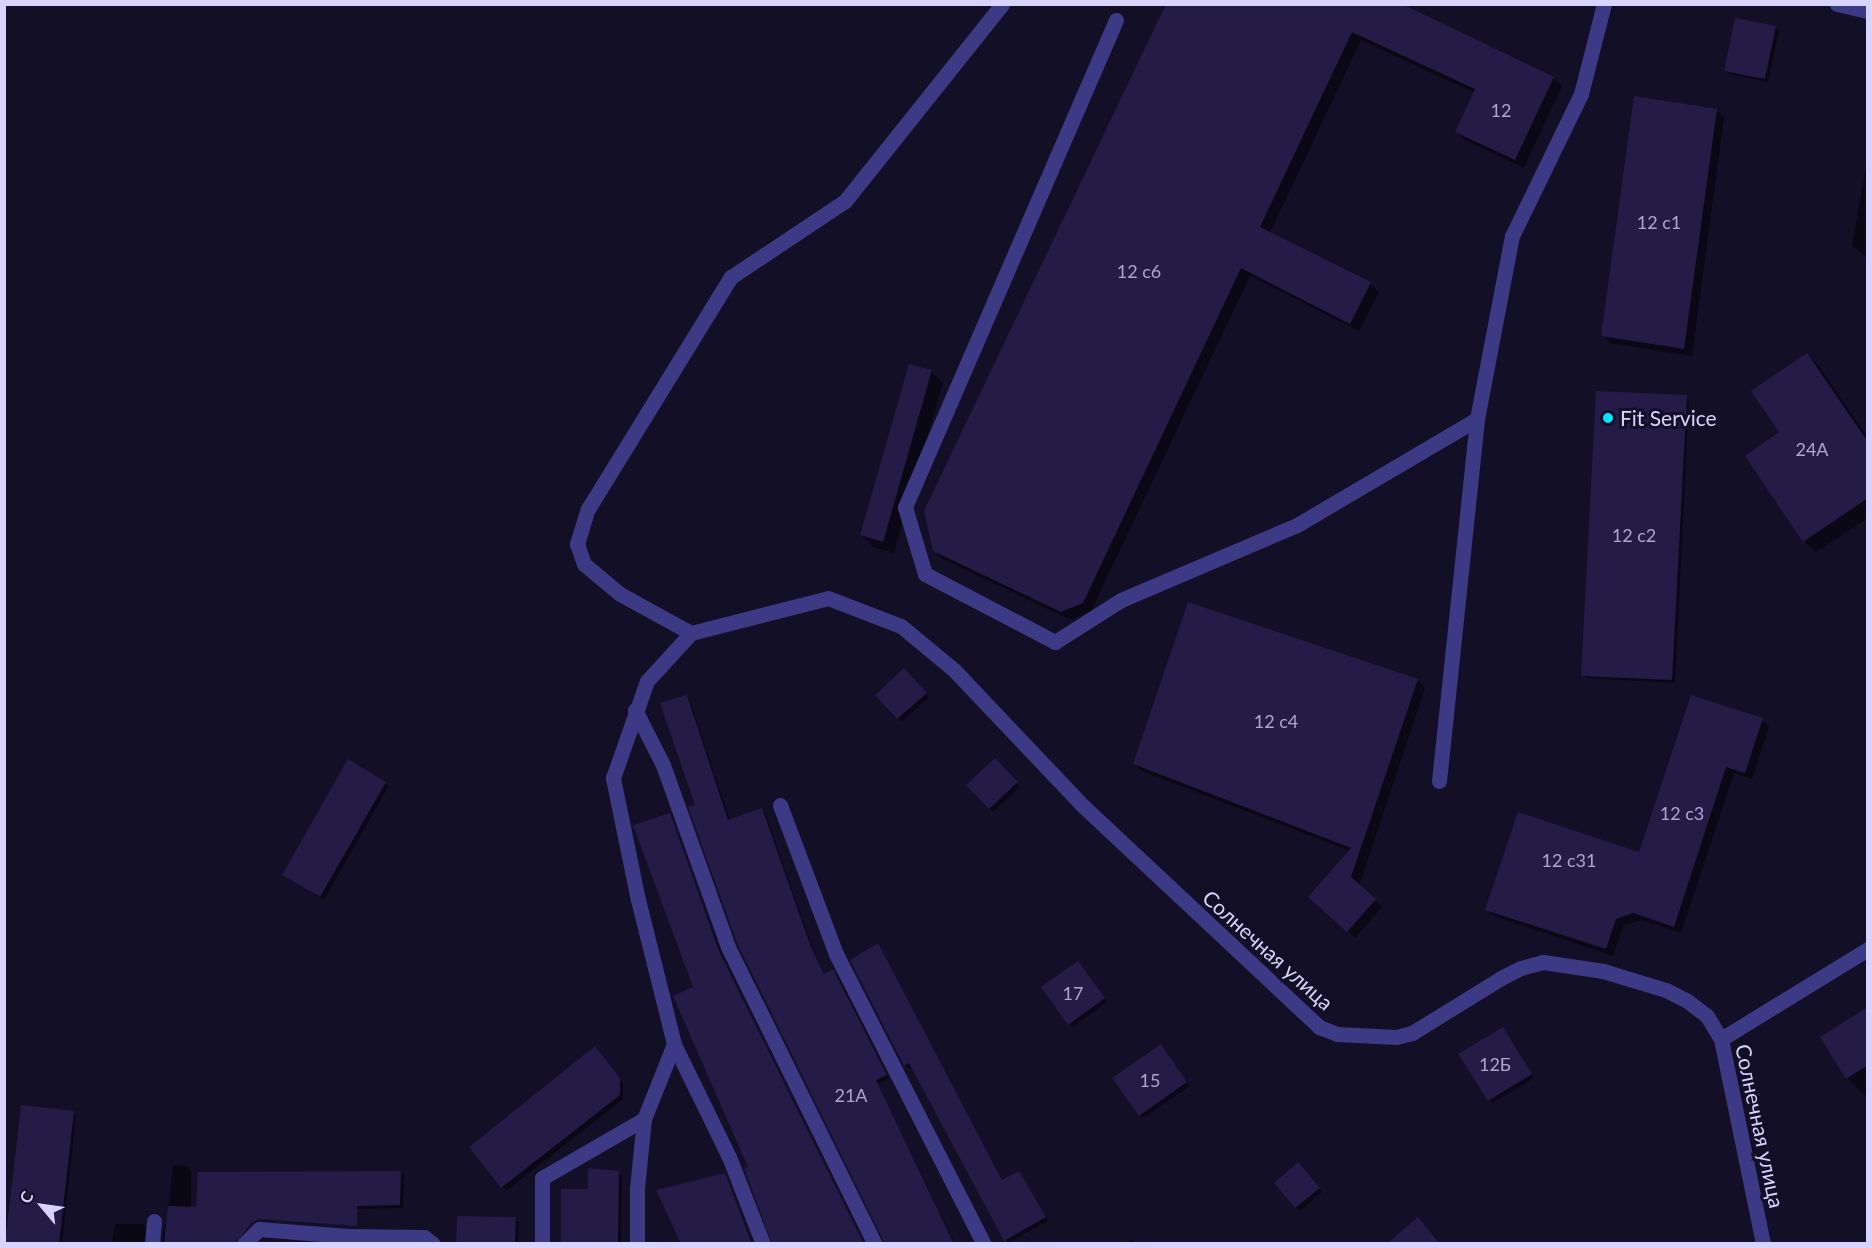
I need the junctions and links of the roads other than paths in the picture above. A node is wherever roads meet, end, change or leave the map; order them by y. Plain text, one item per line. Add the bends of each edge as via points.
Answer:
1 (1002, 4) edge
2 (1604, 4) edge
3 (1837, 4) edge
4 (1868, 10) edge
5 (1116, 20) dead end
6 (1476, 419) junction
7 (691, 633) junction
8 (635, 710) junction
9 (1439, 781) dead end
10 (780, 805) dead end
11 (1868, 949) edge
12 (1721, 1040) junction
13 (674, 1044) junction
14 (644, 1119) junction
15 (154, 1221) dead end
16 (637, 1237) edge
17 (348, 1240) edge
18 (152, 1244) edge
19 (243, 1244) edge
20 (433, 1244) edge
21 (542, 1244) edge
22 (647, 1244) edge
23 (763, 1244) edge
24 (875, 1244) edge
25 (984, 1244) edge
26 (1763, 1244) edge

1 - 7 street via 845,201 731,277 588,509 577,544 584,564 620,594
2 - 6 street via 1581,94 1512,236
3 - 4 street
5 - 6 street via 905,507 925,574 1054,642 1121,600 1298,525
6 - 9 street
7 - 8 street via 646,681
7 - 12 street, Солнечная улица via 828,598 901,626 954,670 1082,805 1319,1027 1337,1034 1396,1037 1412,1033 1501,978 1543,962 1603,971 1666,990 1707,1016
8 - 13 street via 613,778
8 - 24 street via 663,765 728,947
10 - 25 street via 836,954
11 - 12 street
12 - 26 street, Солнечная улица
13 - 14 street
13 - 23 street via 729,1156
14 - 16 street
14 - 21 street via 542,1178
15 - 18 street
16 - 22 street
17 - 19 street via 259,1229
17 - 20 street via 424,1237

